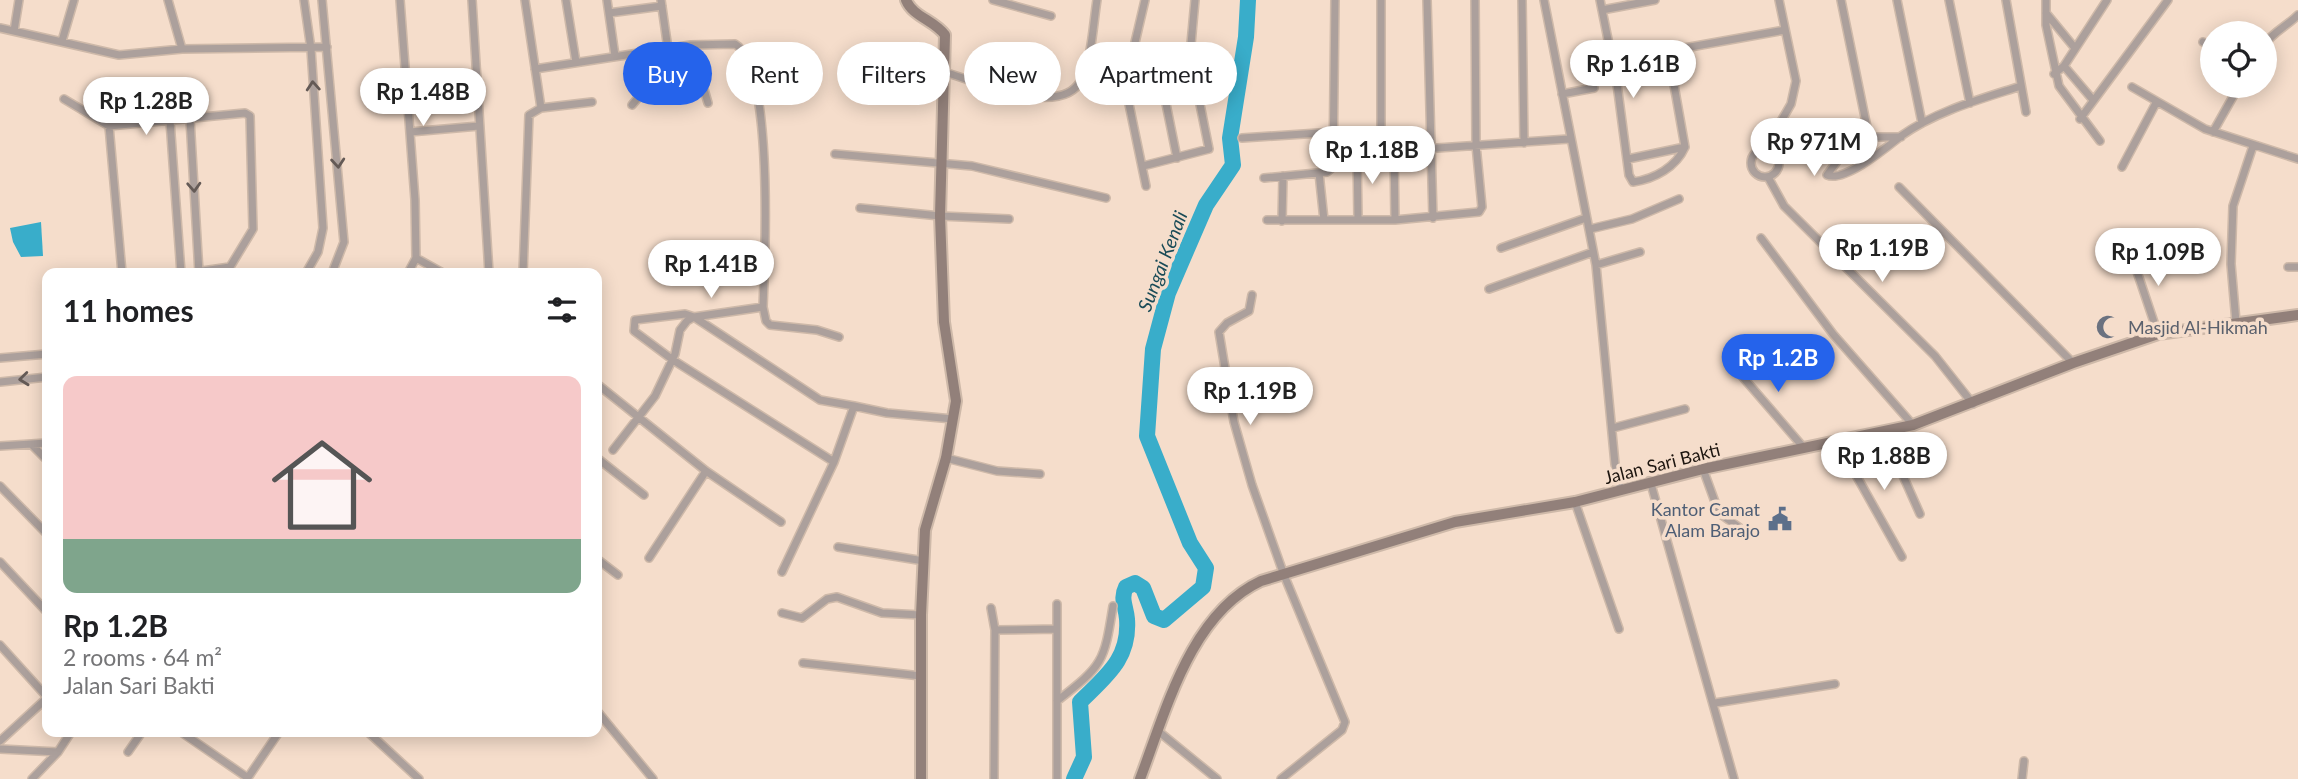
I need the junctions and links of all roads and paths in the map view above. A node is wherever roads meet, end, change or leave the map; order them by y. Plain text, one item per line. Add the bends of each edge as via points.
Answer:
1 (19, 0) edge
2 (74, 0) edge
3 (168, 0) edge
4 (304, 0) edge
5 (323, 0) edge
6 (400, 0) edge
7 (472, 0) edge
8 (525, 0) edge
9 (566, 0) edge
10 (607, 0) edge
11 (906, 0) edge
12 (993, 0) edge
13 (1097, 0) edge
14 (1145, 0) edge
15 (1195, 0) edge
16 (1335, 0) edge
17 (1381, 0) edge
18 (1427, 0) edge
19 (1475, 0) edge
20 (1522, 0) edge
21 (1544, 0) edge
22 (1600, 0) edge
23 (1655, 0) edge
24 (1779, 0) edge
25 (1841, 0) edge
26 (1897, 0) edge
27 (1949, 0) edge
28 (2006, 0) edge
29 (2046, 0) edge
30 (2107, 0) edge
31 (2168, 0) edge
32 (661, 3) edge
33 (1602, 10) junction
34 (2045, 11) junction
35 (609, 13) junction
36 (2298, 15) edge
37 (1051, 16) dead end
38 (0, 28) edge
39 (1785, 30) junction
40 (14, 31) junction
41 (2277, 31) edge
42 (62, 41) junction
43 (667, 42) edge
44 (944, 42) edge
45 (1135, 42) edge
46 (1189, 42) edge
47 (712, 45) edge
48 (327, 47) junction
49 (2074, 47) junction
50 (182, 49) junction
51 (311, 49) junction
52 (1668, 51) junction
53 (623, 55) edge
54 (615, 56) junction
55 (1612, 61) junction
56 (576, 62) junction
57 (2064, 66) junction
58 (535, 69) junction
59 (950, 74) edge
60 (2054, 75) junction
61 (2021, 86) junction
62 (2133, 87) dead end
63 (1594, 88) dead end
64 (1562, 94) junction
65 (2232, 98) edge
66 (64, 99) dead end
67 (2093, 100) junction
68 (592, 102) dead end
69 (1969, 103) junction
70 (2156, 103) junction
71 (943, 105) edge
72 (1129, 105) edge
73 (1166, 105) edge
74 (1201, 105) edge
75 (541, 108) junction
76 (2026, 112) dead end
77 (190, 119) junction
78 (2080, 119) junction
79 (170, 121) junction
80 (1922, 122) junction
81 (109, 125) junction
82 (479, 126) junction
83 (410, 132) junction
84 (1334, 132) junction
85 (2213, 132) junction
86 (1901, 137) junction
87 (1242, 138) dead end
88 (1869, 138) junction
89 (1569, 139) junction
90 (2100, 141) dead end
91 (1524, 143) junction
92 (1476, 145) junction
93 (2253, 146) junction
94 (1685, 147) junction
95 (1431, 148) junction
96 (1765, 149) junction
97 (1394, 151) junction
98 (1381, 152) junction
99 (835, 154) dead end
100 (1357, 154) junction
101 (1334, 155) junction
102 (1177, 158) junction
103 (1628, 159) junction
104 (2298, 159) edge
105 (941, 163) junction
106 (1143, 166) junction
107 (2122, 167) dead end
108 (1320, 173) junction
109 (1283, 176) junction
110 (1768, 177) junction
111 (1264, 178) dead end
112 (1146, 186) dead end
113 (1899, 187) dead end
114 (1106, 198) dead end
115 (1679, 200) dead end
116 (860, 208) dead end
117 (940, 216) junction
118 (1433, 218) junction
119 (1586, 218) junction
120 (1009, 219) dead end
121 (1358, 219) junction
122 (1267, 220) dead end
123 (1324, 220) junction
124 (1395, 220) junction
125 (1282, 221) junction
126 (1590, 229) junction
127 (1761, 237) dead end
128 (1501, 248) dead end
129 (2130, 251) dead end
130 (1592, 252) junction
131 (1640, 252) dead end
132 (416, 258) junction
133 (1596, 265) junction
134 (2288, 267) dead end
135 (2298, 267) edge
136 (122, 268) edge
137 (181, 268) edge
138 (199, 268) edge
139 (225, 268) edge
140 (309, 268) edge
141 (334, 268) edge
142 (411, 268) edge
143 (434, 268) edge
144 (489, 268) edge
145 (523, 268) edge
146 (1489, 289) dead end
147 (1252, 295) dead end
148 (763, 307) junction
149 (2298, 315) edge
150 (694, 317) junction
151 (2236, 322) junction
152 (2158, 334) junction
153 (839, 337) dead end
154 (42, 354) edge
155 (0, 358) edge
156 (673, 360) junction
157 (1728, 360) dead end
158 (2073, 363) junction
159 (42, 378) edge
160 (0, 382) edge
161 (602, 388) edge
162 (1973, 404) junction
163 (854, 406) junction
164 (1685, 409) dead end
165 (640, 418) junction
166 (953, 419) junction
167 (1913, 425) junction
168 (1613, 428) junction
169 (1874, 435) junction
170 (1838, 443) junction
171 (42, 444) edge
172 (32, 445) junction
173 (0, 446) edge
174 (1804, 447) junction
175 (613, 450) dead end
176 (42, 455) edge
177 (946, 458) junction
178 (602, 462) edge
179 (834, 462) junction
180 (1703, 469) junction
181 (706, 471) junction
182 (1040, 474) dead end
183 (1651, 484) junction
184 (0, 486) edge
185 (1621, 491) junction
186 (644, 495) dead end
187 (1576, 502) junction
188 (1920, 514) dead end
189 (780, 522) dead end
190 (1741, 528) dead end
191 (42, 529) edge
192 (838, 547) dead end
193 (1902, 556) dead end
194 (649, 558) dead end
195 (924, 561) junction
196 (0, 562) edge
197 (602, 563) edge
198 (7, 569) junction
199 (782, 572) dead end
200 (0, 575) edge
201 (618, 575) dead end
202 (1284, 575) junction
203 (1057, 604) dead end
204 (42, 607) edge
205 (1113, 607) dead end
206 (991, 608) dead end
207 (782, 613) dead end
208 (921, 615) junction
209 (1057, 629) junction
210 (1619, 629) dead end
211 (995, 630) junction
212 (0, 645) edge
213 (803, 663) dead end
214 (920, 676) junction
215 (1835, 684) dead end
216 (42, 691) edge
217 (1057, 701) junction
218 (42, 702) edge
219 (1715, 703) junction
220 (602, 717) edge
221 (0, 727) edge
222 (1158, 731) junction
223 (7, 735) junction
224 (68, 737) edge
225 (138, 737) edge
226 (188, 737) edge
227 (276, 737) edge
228 (373, 737) edge
229 (0, 741) edge
230 (0, 749) edge
231 (58, 752) junction
232 (128, 752) dead end
233 (2024, 761) dead end
234 (33, 779) edge
235 (248, 779) edge
236 (419, 779) edge
237 (653, 779) edge
238 (921, 779) edge
239 (994, 779) edge
240 (1058, 779) edge
241 (1140, 779) edge
242 (1217, 779) edge
243 (1281, 779) edge
244 (1734, 779) edge
245 (2022, 779) edge

1 - 40 street
2 - 42 street
3 - 50 street
4 - 51 street
5 - 48 street
6 - 83 street
7 - 82 street
8 - 58 street
9 - 56 street
10 - 35 street
11 - 44 main road via 938,26
12 - 37 street
13 - 59 street via 1082,79 1069,96 1024,95
14 - 45 street
15 - 46 street
16 - 84 street
17 - 98 street
18 - 95 street
19 - 92 street
20 - 91 street
21 - 64 street
22 - 33 street
23 - 33 street
24 - 39 street
25 - 88 street
26 - 80 street
27 - 69 street
28 - 61 street
29 - 34 street
30 - 49 street
31 - 67 street
32 - 35 street
32 - 43 street
33 - 55 street
34 - 49 street
34 - 60 street
35 - 54 street
36 - 41 street
38 - 40 street
39 - 52 street
39 - 96 street via 1796,81 1791,104
40 - 42 street
42 - 50 street via 119,55
47 - 148 street via 735,44 743,51 758,102 766,201
48 - 51 street
48 -> 141 street via 344,242
49 - 57 street
50 - 51 street
140 -> 51 street via 323,228
52 - 55 street
52 - 94 street
53 - 54 street
54 - 56 street
55 - 103 street
56 - 58 street
57 - 60 street
57 - 67 street
58 - 75 street
60 - 78 street
61 - 69 street
61 - 76 street
62 - 70 street
63 - 64 street
64 - 89 street
65 - 85 street
66 - 81 street
67 - 78 street
68 - 75 street
69 - 80 street
70 - 85 street
70 - 107 street
71 - 105 main road
72 - 106 street
73 - 102 street
74 - 102 street via 1210,145 1205,152
75 - 145 street via 529,115
77 - 79 street
77 -> 138 street
77 - 139 street via 250,116 253,233
78 - 90 street
79 - 81 street
79 - 137 street
80 - 86 street
81 - 136 street
82 - 83 street
82 - 144 street
83 - 132 street
84 - 87 street
84 - 101 street
85 - 93 street
86 - 88 street
86 - 88 street via 1868,161 1828,177 1838,160
89 - 91 street
89 - 119 street
91 - 92 street
92 - 95 street
92 - 118 street via 1482,207 1479,212
93 - 104 street
93 - 151 street via 2233,206
94 - 103 street
94 - 103 street via 1678,161 1639,181 1633,182 1629,175
95 - 97 street
95 - 118 street
96 - 110 street via 1779,159 1778,170
96 - 110 street via 1755,154 1751,165 1757,175
97 - 98 street
97 - 124 street
98 - 100 street
99 - 105 street
100 - 101 street
100 - 121 street
101 - 108 street via 1332,169
102 - 106 street
105 - 114 street
105 - 117 main road
106 - 112 street
108 - 109 street
108 - 123 street
109 - 111 street
109 - 125 street
110 - 162 street via 1784,206 1935,356
113 - 158 street
115 - 126 street via 1632,219
116 - 117 street
117 - 120 street
117 - 166 main road via 944,322 956,401
118 - 124 street
119 - 126 street
119 - 128 street
121 - 123 street
121 - 124 street
122 - 125 street
123 - 125 street
126 - 130 street
127 - 167 street via 1833,334
129 - 152 street
130 - 133 street
130 - 146 street
131 - 133 street
132 - 142 street
132 - 143 street
133 - 168 street
134 - 135 street
147 - 202 street via 1249,311 1223,326 1218,340 1234,422
148 - 150 street
148 - 153 street via 770,325
149 - 151 main road, Jalan Sari Bakti
150 - 156 street via 680,330
150 - 156 street via 635,320 634,331
150 - 163 street via 820,400
151 - 152 main road, Jalan Sari Bakti
152 - 158 main road, Jalan Sari Bakti
154 - 155 street
156 - 165 street
156 - 179 street
157 - 174 street
158 - 162 main road, Jalan Sari Bakti
159 -> 160 street
161 - 165 street
162 - 167 main road, Jalan Sari Bakti
163 - 166 street
163 - 179 street
164 - 168 street
165 - 175 street
165 - 181 street
166 - 177 main road
167 - 169 main road, Jalan Sari Bakti
168 - 185 street
169 - 170 main road, Jalan Sari Bakti
169 - 188 street via 1900,469
170 - 174 main road, Jalan Sari Bakti
170 - 193 street
171 - 172 street
172 - 173 street
172 - 176 street
174 - 180 main road, Jalan Sari Bakti
177 - 182 street via 997,471
177 - 195 main road via 925,530
178 - 186 street
179 - 199 street
180 - 183 main road, Jalan Sari Bakti
180 - 190 street via 1719,513
181 - 189 street
181 - 194 street
183 - 185 main road, Jalan Sari Bakti
183 - 219 street
184 - 191 street
185 - 187 main road, Jalan Sari Bakti
187 - 202 main road, Jalan Sari Bakti via 1455,523
187 - 210 street
192 - 195 street
195 - 208 main road
196 - 198 street
197 - 201 street
198 - 200 street
198 - 204 street
202 - 222 main road, Jalan Sari Bakti via 1241,590 1214,617 1184,668
202 - 243 street via 1345,722 1342,730
203 - 209 street
205 - 217 street via 1105,654 1089,676
206 - 211 street
207 - 208 street via 802,618 837,597 882,613
208 - 214 main road
209 - 211 street
209 - 217 street
211 - 239 street
212 - 216 street
213 - 214 street
214 - 238 main road
215 - 219 street
217 - 240 street
218 - 223 street
219 - 244 street
220 - 237 street
221 - 223 street
222 - 241 main road, Jalan Sari Bakti
222 - 242 street
223 - 229 street
224 - 231 street
225 - 232 street
226 - 235 street
227 - 235 street
228 - 236 street
230 - 231 street
231 - 234 street
233 - 245 street

